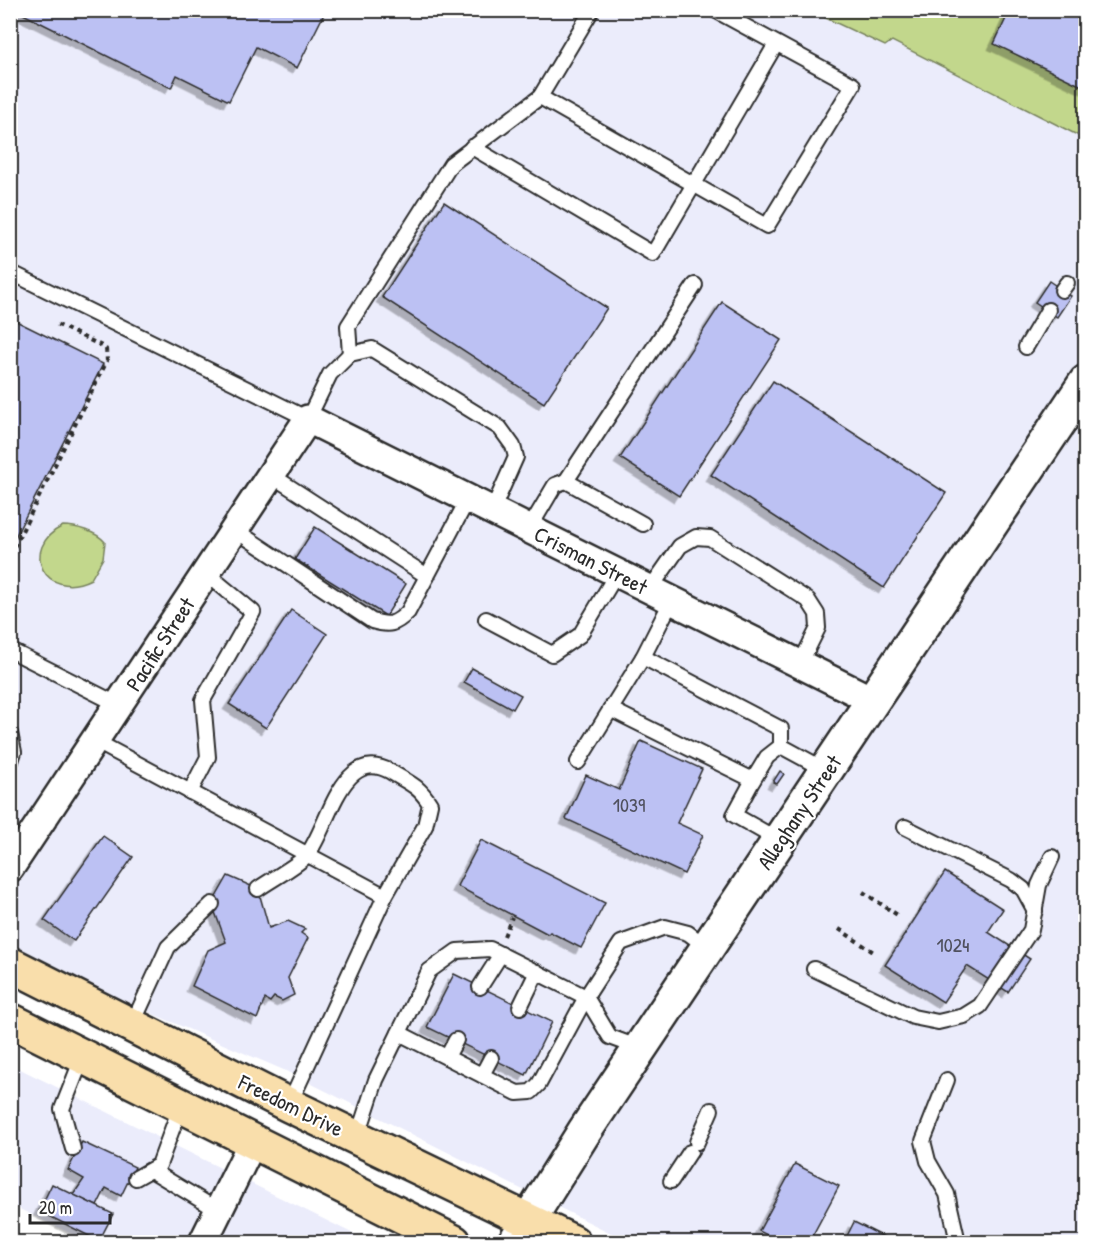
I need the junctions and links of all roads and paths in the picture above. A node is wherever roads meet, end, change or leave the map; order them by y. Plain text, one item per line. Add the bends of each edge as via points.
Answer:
1 (592, 10) edge
2 (715, 10) edge
3 (776, 44) junction
4 (540, 97) junction
5 (472, 147) junction
6 (693, 184) junction
7 (10, 272) edge
8 (695, 285) dead end
9 (1048, 310) dead end
10 (56, 324) dead end
11 (1026, 346) dead end
12 (350, 354) junction
13 (1086, 382) edge
14 (308, 419) junction
15 (271, 475) junction
16 (566, 481) junction
17 (468, 499) junction
18 (492, 511) junction
19 (644, 524) dead end
20 (529, 529) junction
21 (235, 531) junction
22 (10, 555) edge
23 (206, 573) junction
24 (617, 573) junction
25 (427, 576) junction
26 (661, 595) junction
27 (486, 619) dead end
28 (10, 650) edge
29 (643, 657) junction
30 (800, 664) junction
31 (874, 701) junction
32 (119, 705) junction
33 (610, 709) junction
34 (10, 733) edge
35 (95, 741) junction
36 (781, 746) junction
37 (578, 762) dead end
38 (10, 764) edge
39 (827, 771) junction
40 (753, 780) junction
41 (189, 792) junction
42 (905, 827) dead end
43 (780, 841) junction
44 (307, 855) junction
45 (1052, 857) dead end
46 (10, 868) edge
47 (258, 889) dead end
48 (863, 892) dead end
49 (385, 896) junction
50 (212, 904) dead end
51 (1036, 913) junction
52 (899, 916) dead end
53 (839, 929) dead end
54 (708, 948) junction
55 (875, 953) dead end
56 (501, 954) junction
57 (10, 964) edge
58 (814, 969) dead end
59 (537, 972) junction
60 (480, 987) dead end
61 (586, 997) junction
62 (520, 1007) dead end
63 (10, 1020) edge
64 (132, 1026) junction
65 (399, 1033) junction
66 (456, 1040) dead end
67 (641, 1048) junction
68 (83, 1056) junction
69 (447, 1057) junction
70 (491, 1058) dead end
71 (482, 1075) junction
72 (947, 1080) dead end
73 (181, 1105) junction
74 (289, 1105) junction
75 (711, 1110) dead end
76 (357, 1138) junction
77 (253, 1141) junction
78 (73, 1149) dead end
79 (151, 1170) junction
80 (136, 1178) dead end
81 (671, 1181) dead end
82 (219, 1211) junction
83 (521, 1231) edge
84 (203, 1242) edge
85 (454, 1242) edge
86 (573, 1242) edge
87 (958, 1242) edge

1 - 4 lane
2 - 3 lane
3 - 6 lane
3 - 6 lane via 853,85 767,226
4 - 5 lane
4 - 6 lane
5 - 6 lane via 653,254
5 - 12 lane via 452,164 348,326
7 - 14 lane
8 - 16 lane
9 - 11 lane
10 - 22 path via 102,346 108,361
12 - 14 lane via 330,374
12 - 18 lane via 372,349 501,428 516,457
13 - 31 street, Alleghany Street
14 - 15 street, Pacific Street
14 - 17 street, Crisman Street
15 - 21 street, Pacific Street
15 - 25 lane
16 - 19 lane
16 - 20 lane via 555,485
17 - 18 street, Crisman Street
17 - 25 lane
18 - 20 street, Crisman Street
20 - 24 street, Crisman Street
21 - 23 street, Pacific Street
21 - 25 lane via 372,621 387,625 408,612
23 - 32 street, Pacific Street
23 - 41 lane via 253,612 203,700 208,757
24 - 26 street, Crisman Street
24 - 27 lane via 580,635 552,654
26 - 29 lane
26 - 30 street, Crisman Street
26 - 30 lane via 680,546 696,537 710,538 808,600 817,614 818,628
28 - 32 lane
29 - 33 lane
29 - 36 lane via 782,729
30 - 31 street, Crisman Street
31 - 39 street, Alleghany Street
32 - 35 street, Pacific Street
33 - 37 lane
33 - 40 lane
34 - 38 lane via 14,752
35 - 41 lane
35 - 46 street, Pacific Street
36 - 39 lane
36 - 40 lane via 767,757
39 - 43 street, Alleghany Street
40 - 43 lane via 734,814
41 - 44 lane
42 - 51 lane via 1011,880 1023,889
43 - 54 street, Alleghany Street
44 - 47 lane
44 - 49 lane
44 - 49 lane via 346,780 364,767 380,766 420,789 430,804 425,826
45 - 51 lane via 1039,885
48 - 52 path
49 - 74 lane
50 - 64 lane via 168,947
51 - 58 lane via 1031,930 980,1006 964,1016 938,1022 913,1017
53 - 55 path
54 - 61 lane via 687,933 665,927 621,943
54 - 67 street, Alleghany Street
56 - 59 lane
56 - 60 lane
56 - 65 lane via 490,949 457,951 429,971
57 - 64 main road, Freedom Drive
59 - 61 lane
59 - 62 lane
61 - 67 lane via 610,1037
61 - 71 lane via 531,1092 518,1093
63 - 68 main road
64 - 74 main road, Freedom Drive
65 - 69 lane
65 - 76 lane via 376,1080
66 - 69 lane
67 - 83 street, Alleghany Street
68 - 73 main road
68 - 78 lane via 62,1109
69 - 71 lane
70 - 71 lane
72 - 87 lane via 923,1141 928,1161 947,1194
73 - 77 main road
73 - 79 lane via 159,1165
74 - 76 main road, Freedom Drive
75 - 81 lane
76 - 83 main road, Freedom Drive
77 - 82 street
77 - 85 main road
79 - 80 lane
79 - 82 lane
82 - 84 street
83 - 86 main road, Freedom Drive

